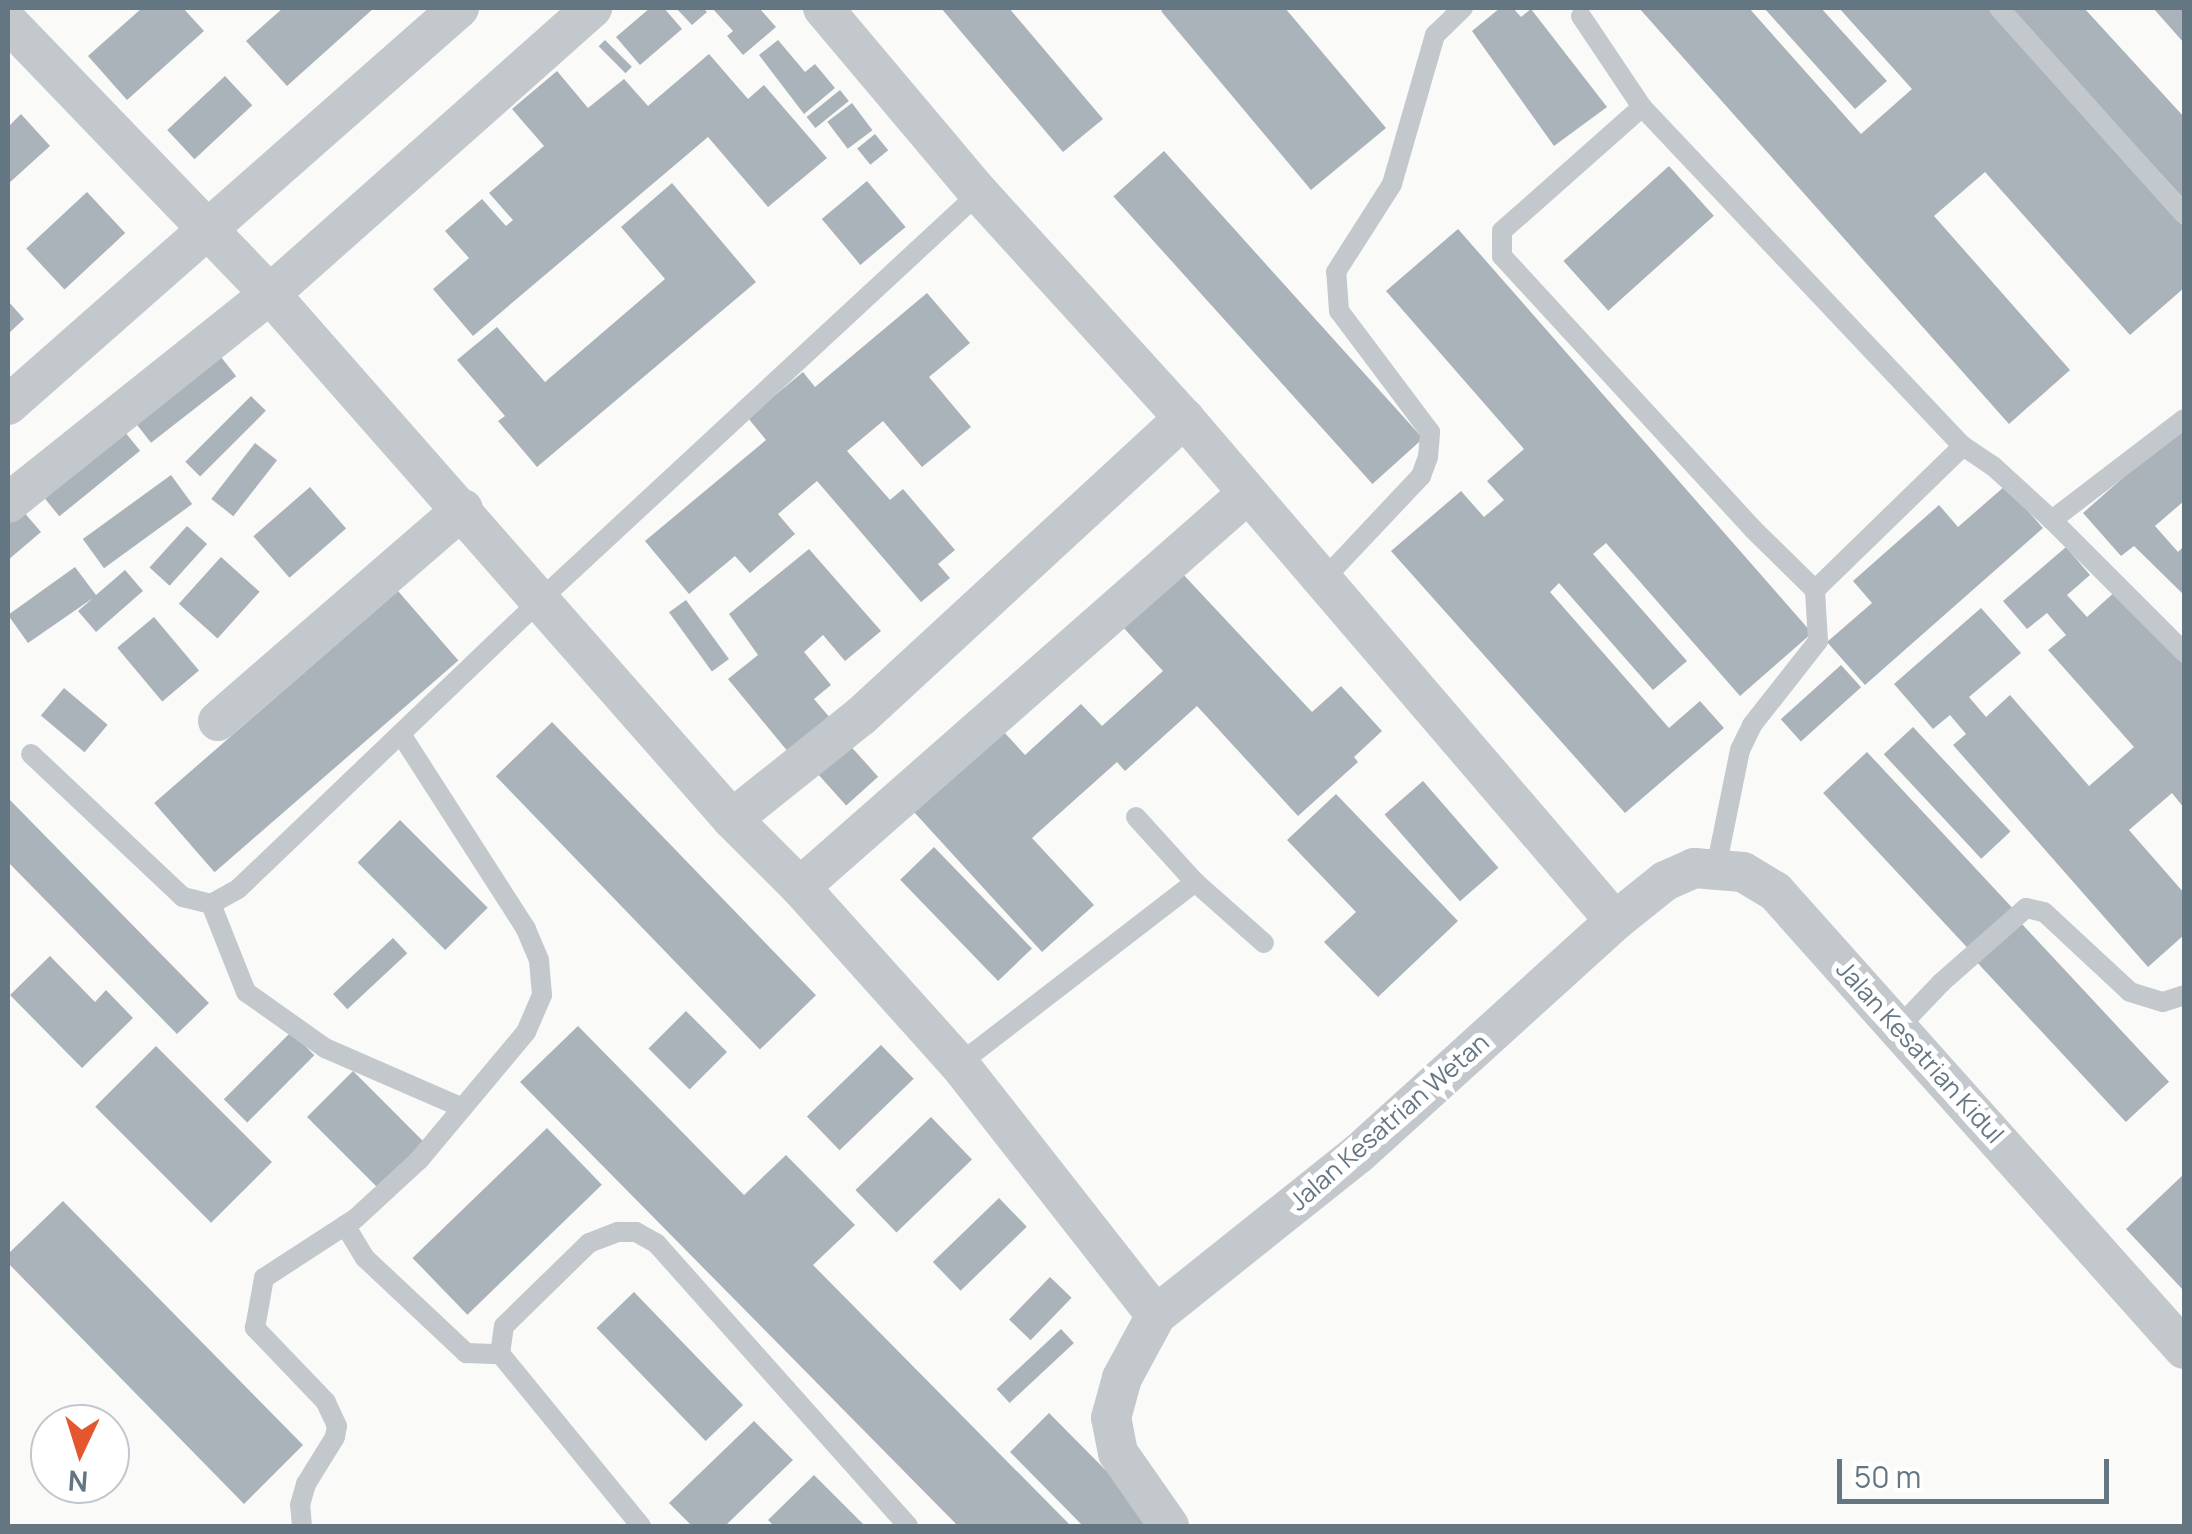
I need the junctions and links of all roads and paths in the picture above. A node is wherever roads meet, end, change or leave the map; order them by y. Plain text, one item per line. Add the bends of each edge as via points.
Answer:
1 (459, 8) edge
2 (592, 8) edge
3 (823, 8) edge
4 (1463, 8) edge
5 (2000, 8) edge
6 (1582, 10) edge
7 (8, 22) edge
8 (1642, 107) junction
9 (979, 193) junction
10 (2184, 214) edge
11 (206, 226) junction
12 (270, 294) junction
13 (8, 404) edge
14 (1184, 418) junction
15 (2184, 419) edge
16 (1964, 446) junction
17 (1246, 494) junction
18 (8, 503) edge
19 (463, 509) junction
20 (2052, 520) junction
21 (1323, 580) junction
22 (1815, 590) junction
23 (540, 600) junction
24 (2184, 652) edge
25 (218, 722) dead end
26 (402, 734) junction
27 (31, 754) dead end
28 (1136, 816) dead end
29 (732, 818) junction
30 (1716, 868) junction
31 (1195, 882) junction
32 (800, 887) junction
33 (211, 904) junction
34 (1616, 922) junction
35 (1264, 943) dead end
36 (2184, 994) edge
37 (1898, 1028) junction
38 (959, 1064) junction
39 (463, 1108) junction
40 (345, 1225) junction
41 (1156, 1315) junction
42 (2184, 1349) edge
43 (500, 1354) junction
44 (302, 1526) edge
45 (640, 1526) edge
46 (908, 1526) edge
47 (1169, 1526) edge

1 - 11 street
2 - 12 street
3 - 9 street
4 - 21 lane via 1435,36 1392,184 1336,272 1339,311 1430,432 1428,457 1421,476
5 - 10 lane
6 - 8 lane
7 - 11 street
8 - 16 lane
8 - 22 lane via 1502,231 1502,256
9 - 14 street
9 - 23 lane
11 - 12 street
11 - 13 street
12 - 18 street
12 - 19 street
14 - 17 street
14 - 29 street via 860,717
15 - 20 lane
16 - 20 lane
16 - 22 lane
17 - 21 street
17 - 32 street
19 - 23 street
19 - 25 street
20 - 24 lane
21 - 34 street
22 - 30 lane via 1818,641 1740,750
23 - 26 lane
23 - 29 street
26 - 33 lane via 238,889
26 - 39 lane via 539,960 542,995 526,1032
27 - 33 lane via 183,897
28 - 31 lane
29 - 32 street
30 - 34 street via 1694,868 1666,882
30 - 37 street, Jalan Kesatrian Kidul via 1743,872 1775,892
31 - 35 lane
31 - 38 lane
32 - 38 street
33 - 39 lane via 246,992 324,1048
34 - 41 street, Jalan Kesatrian Wetan via 1358,1154
36 - 37 lane via 2163,1002 2130,992 2044,912 2026,908
37 - 42 street, Jalan Kesatrian Kidul
38 - 41 street
39 - 40 lane via 419,1160
40 - 43 lane via 366,1258 466,1353
40 - 44 lane via 264,1278 256,1304 256,1328 326,1402 337,1426 306,1484
41 - 47 street via 1122,1378 1111,1418 1118,1453
43 - 45 lane
43 - 46 lane via 504,1326 589,1243 636,1232 656,1243

